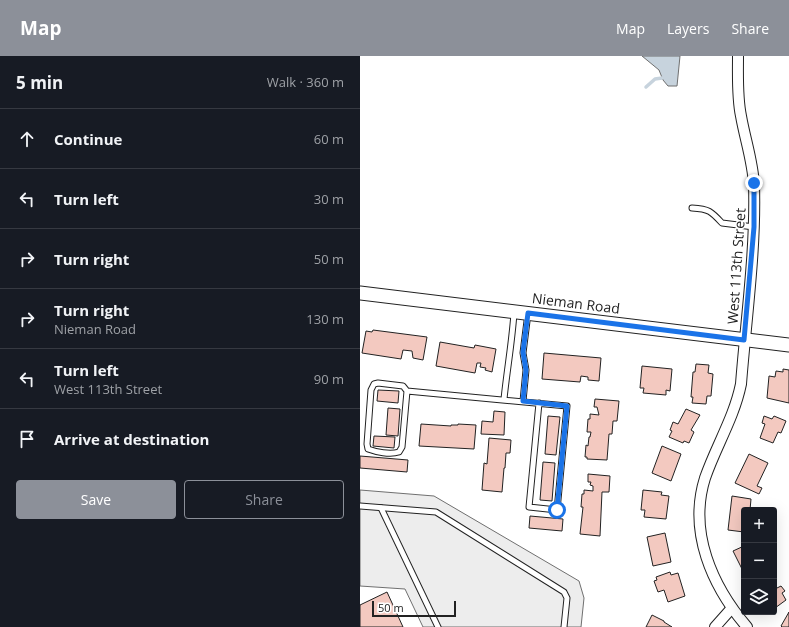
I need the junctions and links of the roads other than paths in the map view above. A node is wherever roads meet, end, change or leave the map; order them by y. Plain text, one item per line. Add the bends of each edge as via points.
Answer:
1 (738, 56) edge
2 (692, 208) dead end
3 (754, 227) junction
4 (360, 293) edge
5 (514, 312) junction
6 (528, 313) junction
7 (744, 340) junction
8 (789, 345) edge
9 (407, 390) junction
10 (504, 399) junction
11 (523, 401) junction
12 (539, 403) junction
13 (360, 506) edge
14 (381, 508) junction
15 (731, 609) junction
16 (438, 627) edge
17 (564, 627) edge
18 (715, 627) edge
19 (747, 627) edge

1 - 3 street, West 113th Street via 741,115 754,183
2 - 3 lane via 705,208 722,223
3 - 7 street, West 113th Street
4 - 5 street, Nieman Road
5 - 6 street, Nieman Road
5 - 10 lane via 512,350 508,362
6 - 7 street, Nieman Road
6 - 11 lane via 523,352 526,370
7 - 8 street, Nieman Road
7 - 15 street, West 113th Street via 738,401 705,478 698,512 703,549
9 - 9 lane via 402,447 399,452 368,449 371,390 374,384 402,386
9 - 10 lane
10 - 11 lane
11 - 12 lane
12 - 12 lane via 567,406 557,510 529,507
13 - 14 lane
14 - 16 lane
14 - 17 lane via 436,512 564,592 567,598
15 - 18 street
15 - 19 street, West 113th Street

